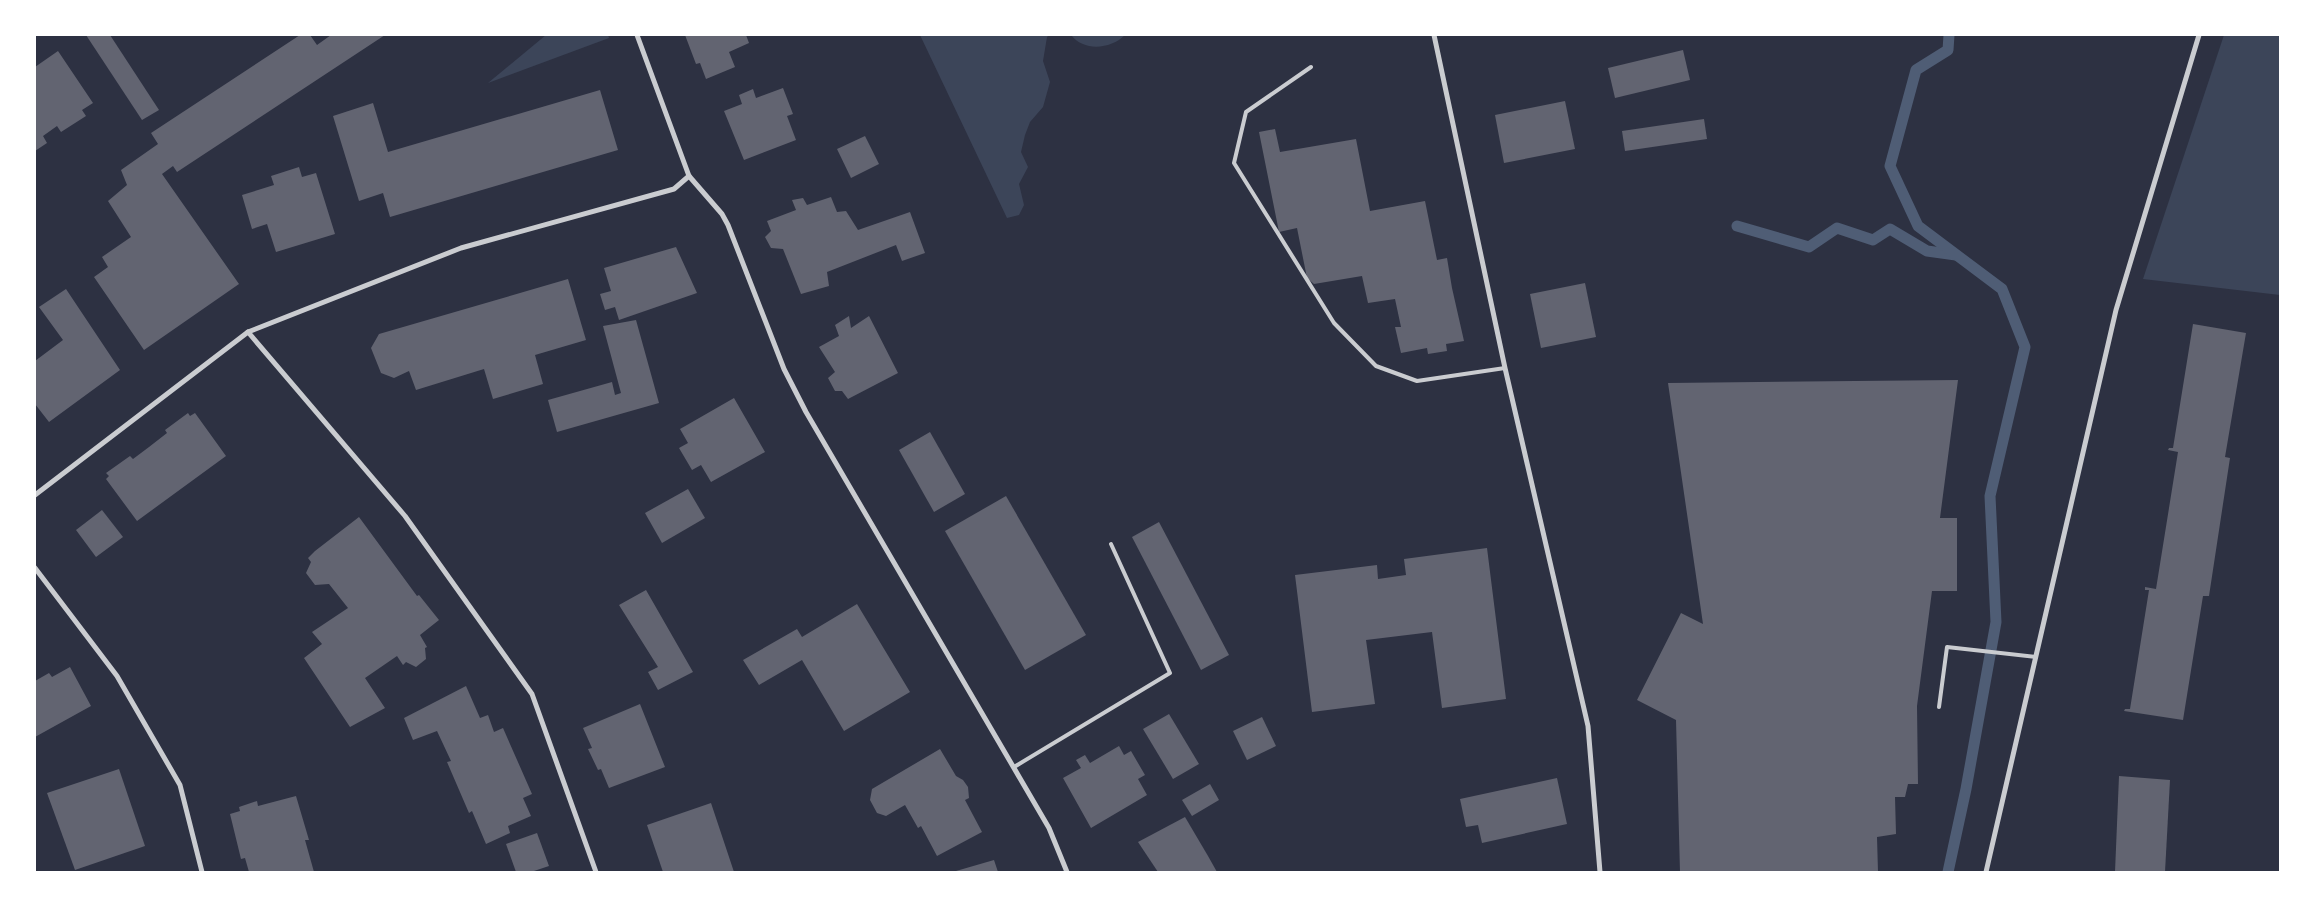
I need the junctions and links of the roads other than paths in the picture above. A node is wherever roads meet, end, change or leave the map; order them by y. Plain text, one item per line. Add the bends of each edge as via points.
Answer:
1 (637, 35) edge
2 (1434, 35) edge
3 (2199, 35) edge
4 (1311, 67) dead end
5 (689, 176) junction
6 (248, 332) junction
7 (1505, 368) junction
8 (35, 495) edge
9 (1111, 544) dead end
10 (35, 568) edge
11 (2036, 657) junction
12 (1939, 707) dead end
13 (1014, 767) junction
14 (202, 872) edge
15 (596, 872) edge
16 (1067, 872) edge
17 (1600, 872) edge
18 (1986, 872) edge

1 - 5 street
2 - 7 street
3 - 11 street via 2116,310
4 - 7 lane via 1246,112 1234,163 1334,323 1376,366 1417,381
5 - 6 street via 674,189 461,248
5 - 13 street via 728,225 784,369 806,412
6 - 8 street
6 - 15 street via 405,516 532,694
7 - 17 street via 1588,726
9 - 13 lane via 1170,673
10 - 14 street via 117,676 180,785
11 - 12 lane via 1947,647
11 - 18 street
13 - 16 street via 1049,828

